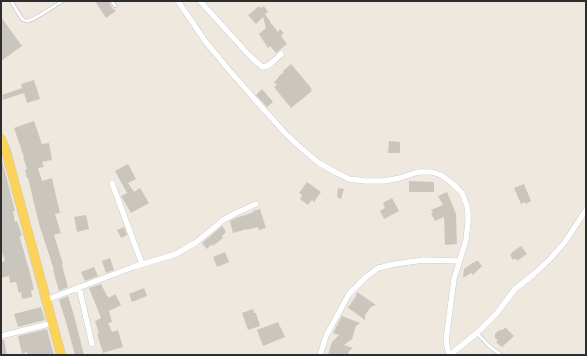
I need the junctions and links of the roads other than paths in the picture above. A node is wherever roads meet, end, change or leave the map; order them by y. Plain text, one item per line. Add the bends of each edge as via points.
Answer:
1 (11, 1) edge
2 (63, 1) edge
3 (112, 1) edge
4 (178, 1) edge
5 (200, 1) edge
6 (115, 6) dead end
7 (281, 54) dead end
8 (1, 139) edge
9 (112, 183) dead end
10 (256, 204) dead end
11 (586, 210) edge
12 (459, 261) junction
13 (142, 264) junction
14 (79, 287) junction
15 (46, 300) junction
16 (53, 323) junction
17 (477, 333) junction
18 (1, 336) edge
19 (92, 344) dead end
20 (61, 355) edge
21 (320, 355) edge
22 (450, 355) edge
23 (501, 355) edge

1 - 2 lane via 22,19 27,21
3 - 6 lane
4 - 12 street via 229,70 274,122 319,163 349,179 384,181 418,172 432,172 453,184 462,193 468,213 466,240
5 - 7 street via 263,68
8 - 15 main road
9 - 13 street
10 - 13 street via 223,220 184,250
11 - 17 street via 565,242 550,259 515,289 497,313
12 - 21 street via 423,260 378,268 349,294 326,336
12 - 22 street via 454,279 446,341
13 - 14 street
14 - 15 street
14 - 19 street
15 - 16 main road
16 - 18 street
16 - 20 main road
17 - 22 street
17 - 23 lane

